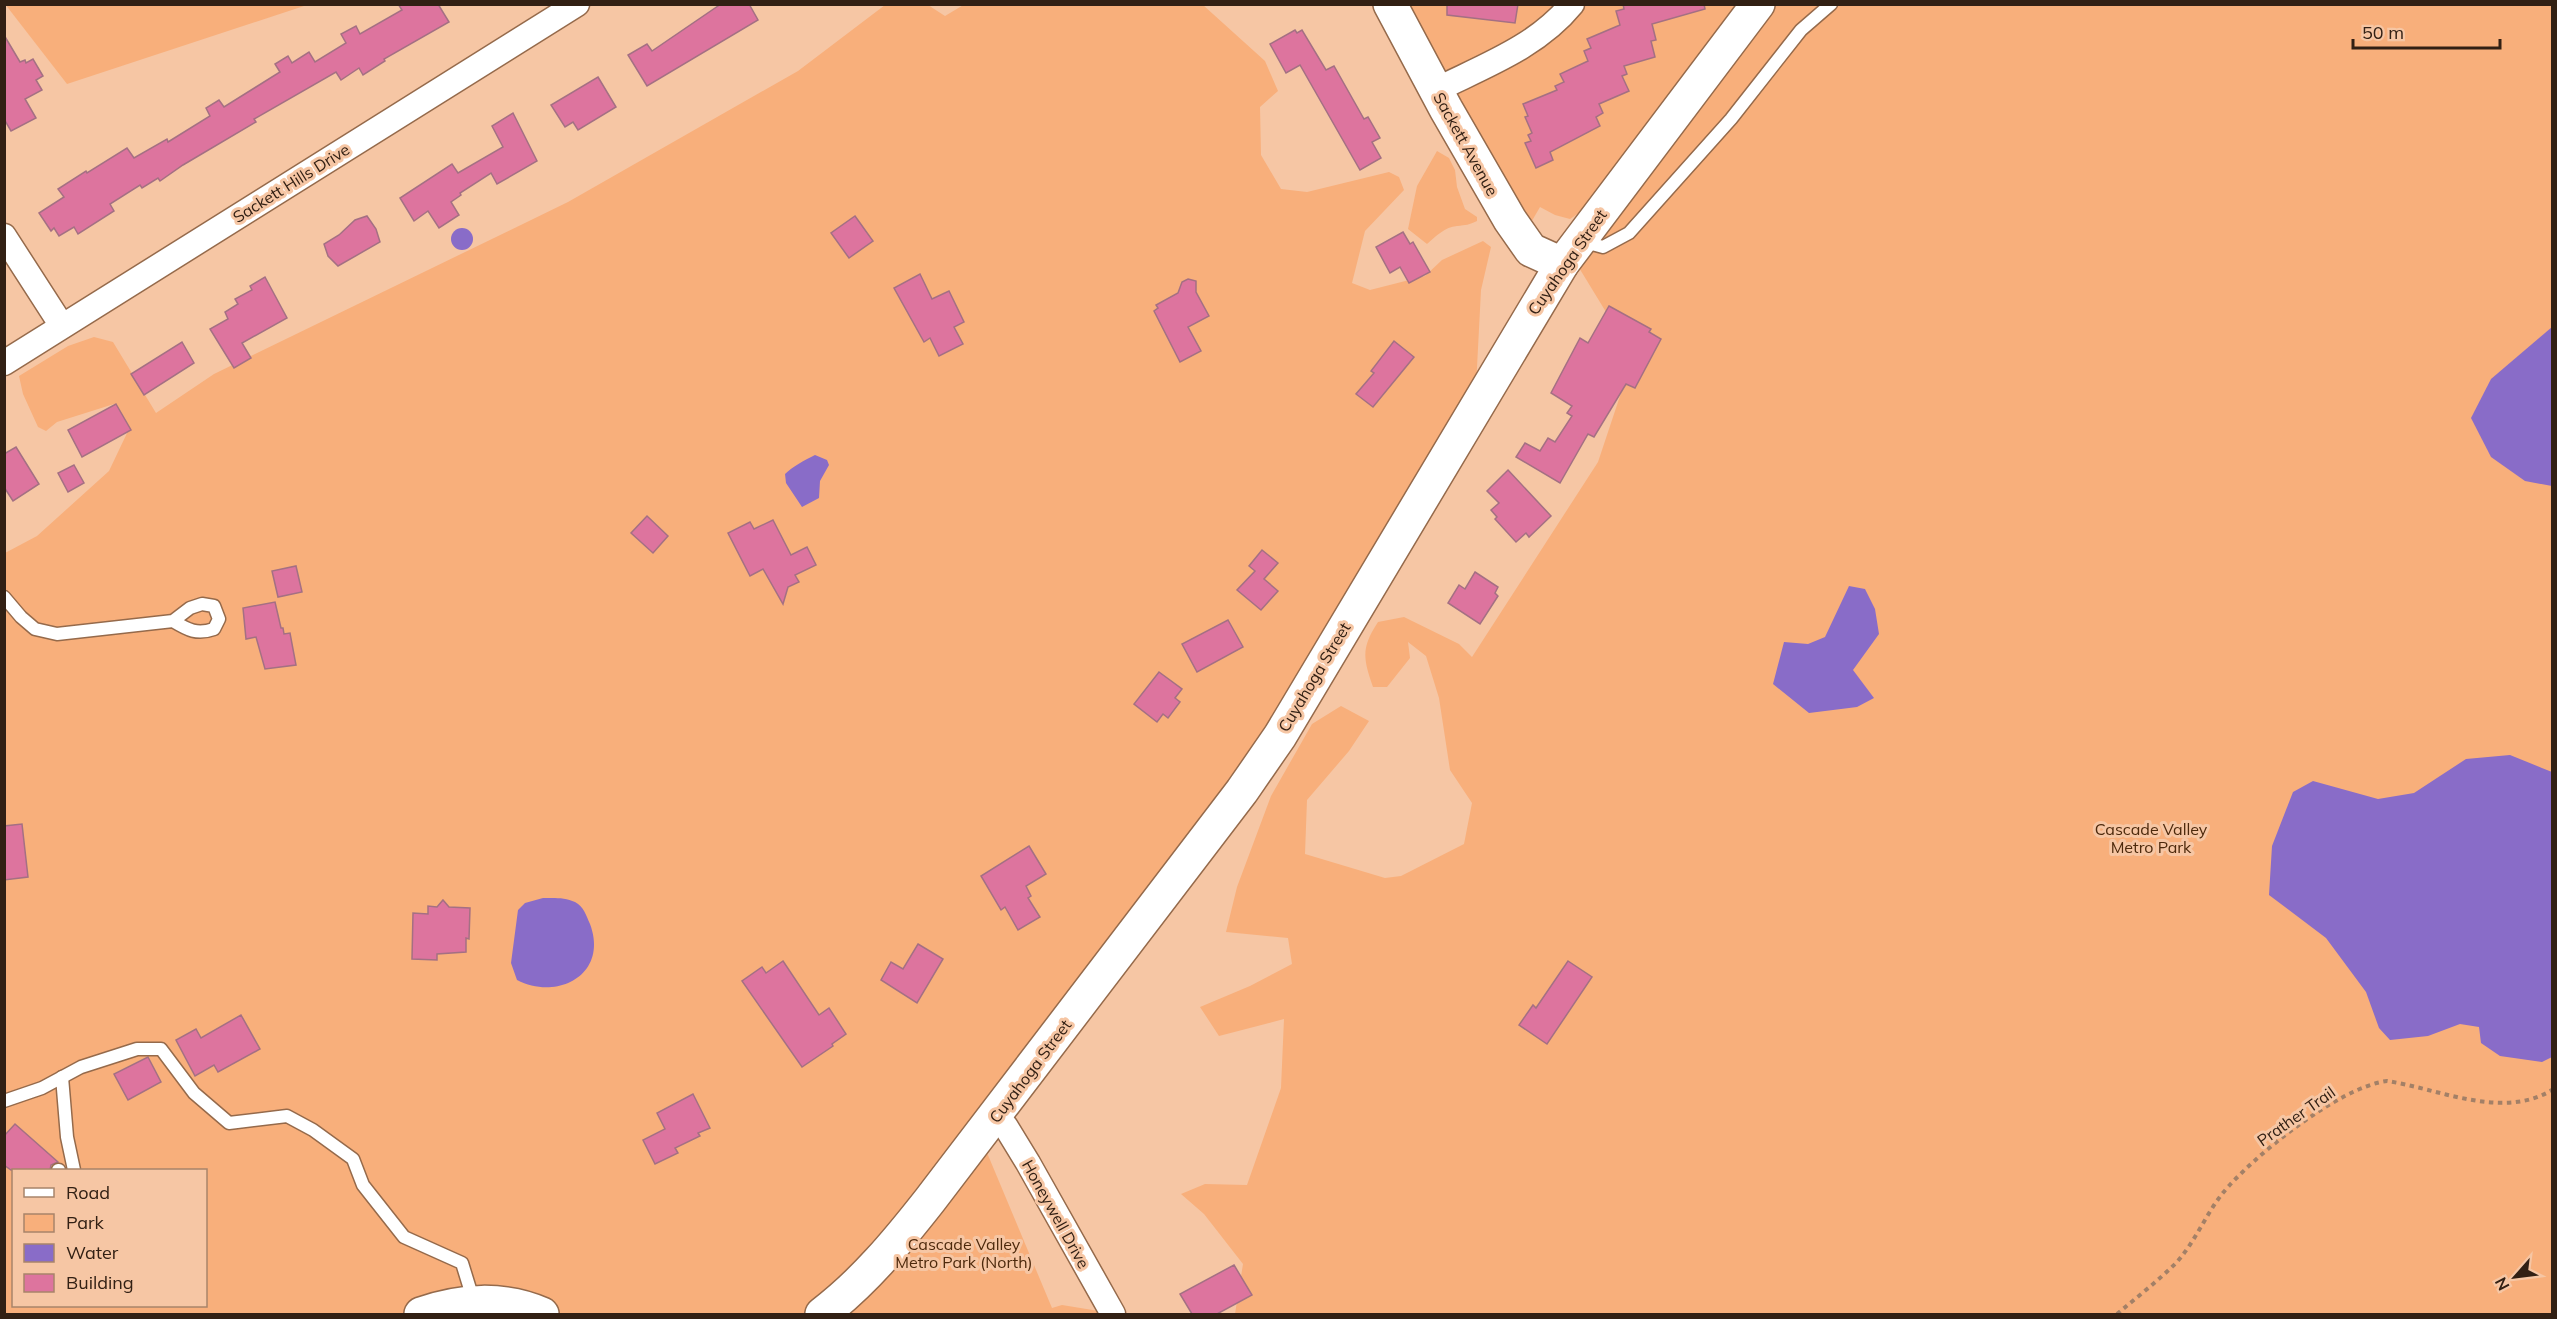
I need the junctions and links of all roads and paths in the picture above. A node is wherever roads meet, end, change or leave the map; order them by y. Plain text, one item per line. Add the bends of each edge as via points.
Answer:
1 (578, 4) edge
2 (1390, 4) edge
3 (1758, 4) edge
4 (1831, 4) edge
5 (1562, 9) edge
6 (1436, 90) junction
7 (4, 236) edge
8 (1571, 253) junction
9 (62, 326) junction
10 (4, 363) edge
11 (4, 597) edge
12 (173, 621) dead end
13 (62, 1077) junction
14 (2553, 1090) edge
15 (4, 1101) edge
16 (996, 1115) junction
17 (74, 1169) edge
18 (474, 1303) junction
19 (421, 1314) edge
20 (542, 1314) edge
21 (822, 1314) edge
22 (1113, 1314) edge
23 (2117, 1314) edge

1 - 9 street, Sackett Hills Drive
2 - 6 street, Sackett Avenue
3 - 8 street, Cuyahoga Street
4 - 8 lane via 1801,30 1731,119 1629,232 1603,247
5 - 6 street via 1533,42
6 - 8 street, Sackett Avenue via 1484,177 1531,250
7 - 9 street
8 - 16 street, Cuyahoga Street via 1275,742 1167,892
9 - 10 street, Sackett Hills Drive
11 - 12 lane via 35,628 57,634
13 - 15 lane
13 - 17 lane
13 - 18 lane via 137,1049 161,1049 194,1093 230,1123 287,1116 313,1130 353,1159 363,1185 404,1236 462,1263
14 - 23 path, Prather Trail via 2523,1101 2499,1103 2387,1081 2352,1091 2289,1134 2239,1176 2221,1195 2175,1263
16 - 21 street, Cuyahoga Street via 888,1252
16 - 22 street, Honeywell Drive via 1028,1162
18 - 19 street
18 - 20 street via 508,1304

